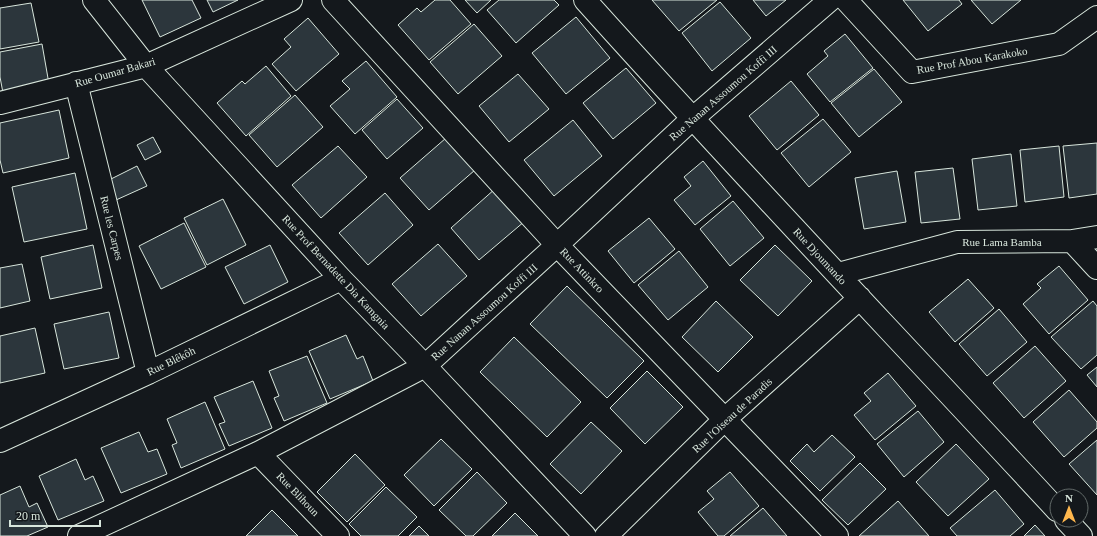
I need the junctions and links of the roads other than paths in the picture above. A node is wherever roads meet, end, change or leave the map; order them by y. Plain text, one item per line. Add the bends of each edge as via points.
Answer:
1 (94, 0) edge
2 (291, 0) edge
3 (332, 0) edge
4 (585, 0) edge
5 (830, 0) edge
6 (846, 0) edge
7 (1097, 17) edge
8 (146, 66) junction
9 (76, 84) junction
10 (0, 103) edge
11 (692, 119) junction
12 (1097, 236) edge
13 (1072, 241) junction
14 (557, 245) junction
15 (1097, 268) edge
16 (838, 274) junction
17 (341, 279) junction
18 (860, 298) junction
19 (425, 366) junction
20 (148, 373) junction
21 (725, 419) junction
22 (0, 441) edge
23 (258, 453) junction
24 (1049, 501) edge
25 (1074, 528) edge
26 (113, 529) edge
27 (79, 536) edge
28 (338, 536) edge
29 (585, 536) edge
30 (606, 536) edge
31 (836, 536) edge
32 (1081, 536) edge

1 - 8 street, Rue Prof Bernadette Dia Kamgnia
2 - 8 street, Rue Oumar Bakari
3 - 14 street, Rue Attinkro
4 - 11 street, Rue Djoumando
5 - 11 street, Rue Nanan Assoumou Koffi III
6 - 7 street, Rue Prof Abou Karakoko via 912,72 1059,44
8 - 9 street, Rue Oumar Bakari
8 - 17 street, Rue Prof Bernadette Dia Kamgnia
9 - 10 street, Rue Oumar Bakari
9 - 20 street, Rue les Carpes
11 - 14 street, Rue Nanan Assoumou Koffi III
11 - 16 street, Rue Djoumando
12 - 13 street, Rue Lama Bamba
13 - 15 street
13 - 16 street, Rue Lama Bamba via 957,242
14 - 19 street, Rue Nanan Assoumou Koffi III
14 - 21 street, Rue Attinkro
16 - 18 street, Rue Djoumando
17 - 19 street, Rue Prof Bernadette Dia Kamgnia
17 - 20 street, Rue Blêkôh
18 - 21 street, Rue l'Oiseau de Paradis
18 - 24 street, Rue Djoumando
19 - 23 street, Rue Nanan Assoumou Koffi III
19 - 29 street, Rue Prof Bernadette Dia Kamgnia
20 - 22 street, Rue Blêkôh
21 - 30 street, Rue l'Oiseau de Paradis
21 - 31 street, Rue Attinkro
23 - 26 street, Rue Nanan Assoumou Koffi III
23 - 28 street, Rue Blihoun
25 - 32 street
26 - 27 street, Rue Nanan Assoumou Koffi III

